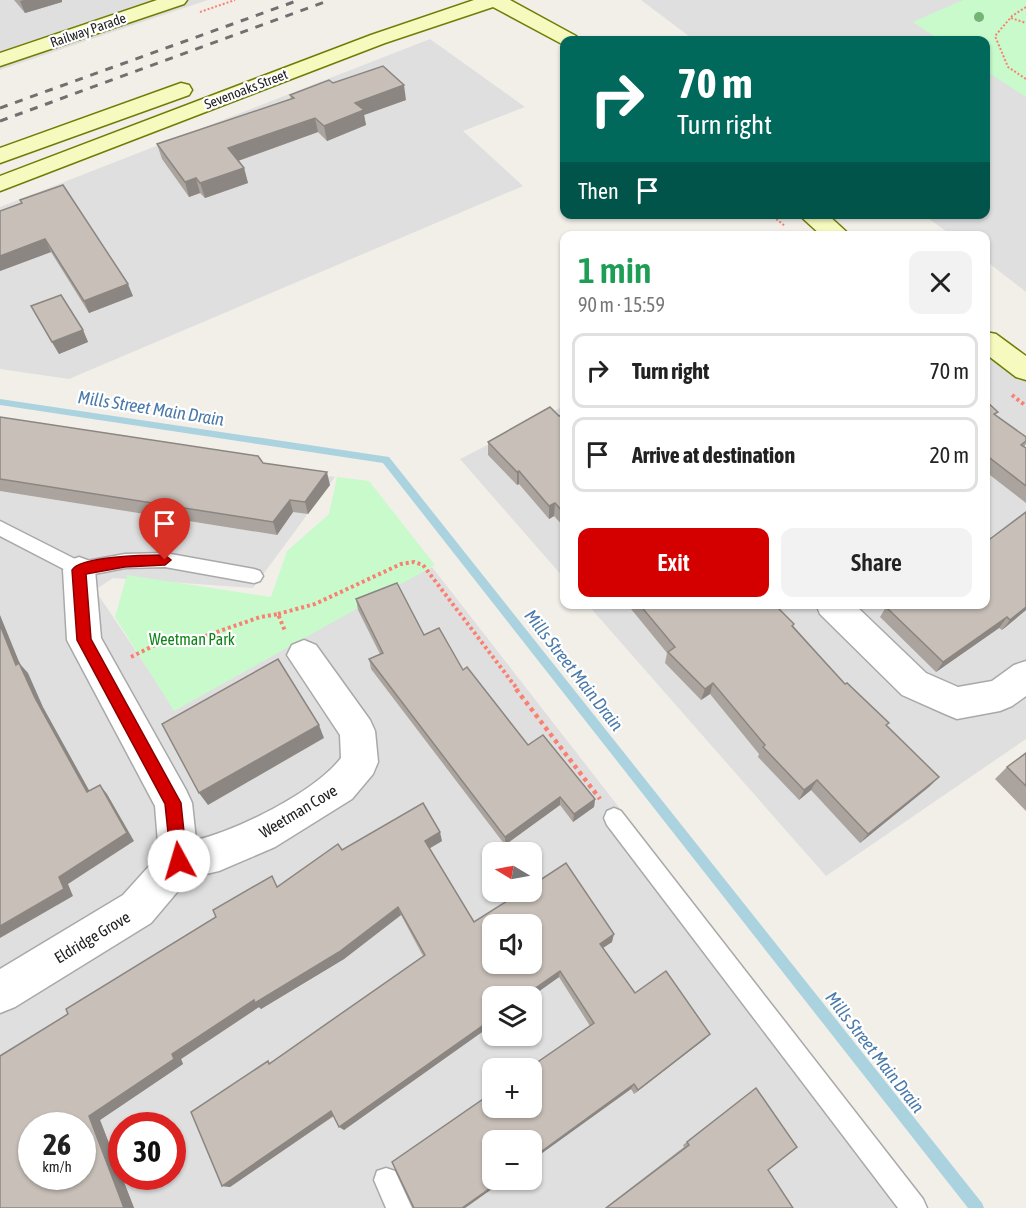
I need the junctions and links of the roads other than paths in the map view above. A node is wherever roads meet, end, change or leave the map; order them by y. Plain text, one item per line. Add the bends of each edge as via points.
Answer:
1 (177, 0) edge
2 (453, 0) edge
3 (495, 0) edge
4 (526, 0) edge
5 (562, 36) edge
6 (564, 36) edge
7 (0, 60) edge
8 (243, 69) dead end
9 (196, 84) dead end
10 (0, 156) edge
11 (0, 183) edge
12 (817, 219) edge
13 (832, 231) edge
14 (990, 344) edge
15 (1026, 370) edge
16 (0, 528) edge
17 (79, 570) junction
18 (254, 576) dead end
19 (837, 609) edge
20 (304, 655) road end
21 (1026, 676) edge
22 (614, 818) road end
23 (179, 861) junction
24 (0, 992) edge
25 (386, 1180) dead end
26 (399, 1208) edge
27 (914, 1208) edge

1 - 7 main road, Railway Parade
2 - 8 main road, Sevenoaks Street
3 - 5 main road
3 - 11 main road, Sevenoaks Street via 378,39
4 - 6 main road
9 - 10 main road, Sevenoaks Street
12 - 13 main road
14 - 15 main road
16 - 17 lane
17 - 18 lane via 125,561 165,560
17 - 23 street via 84,640 173,803
19 - 21 street via 914,684 957,703 1000,695
20 - 23 street, Weetman Cove via 357,731 360,762 341,786 258,836 199,860
22 - 27 lane
23 - 24 street, Eldridge Grove via 137,909
25 - 26 lane

